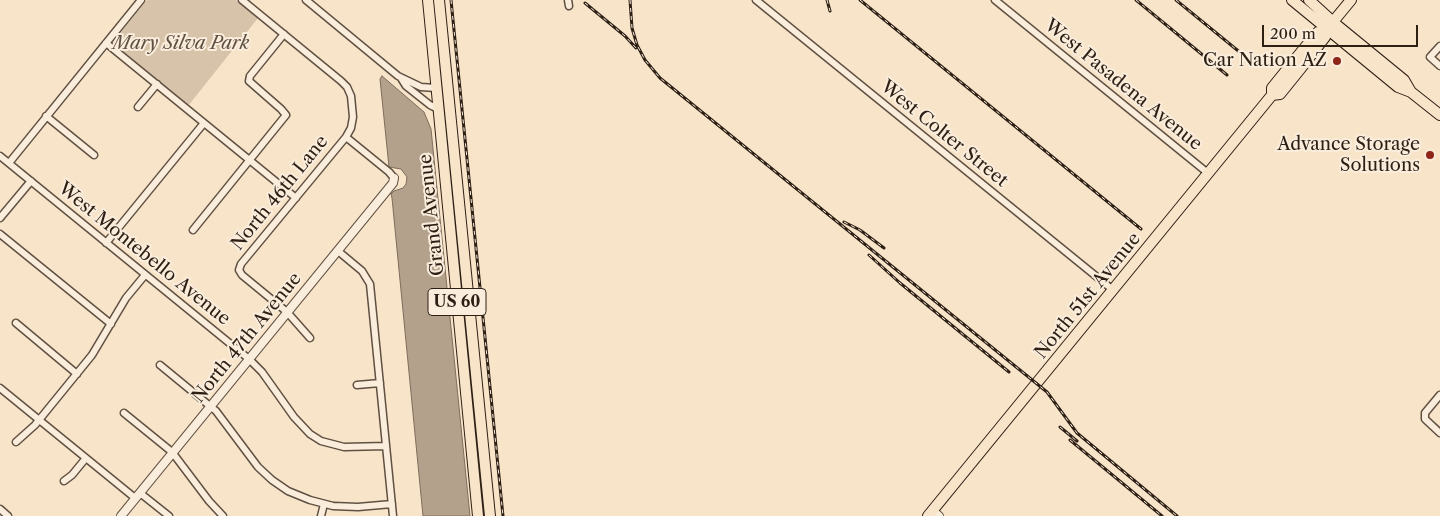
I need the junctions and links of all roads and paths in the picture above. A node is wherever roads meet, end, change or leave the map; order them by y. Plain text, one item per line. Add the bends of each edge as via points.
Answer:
1 (141, 0) edge
2 (242, 0) edge
3 (306, 0) edge
4 (428, 0) edge
5 (439, 0) edge
6 (756, 0) edge
7 (995, 0) edge
8 (1292, 0) edge
9 (1309, 0) edge
10 (1351, 0) edge
11 (1330, 26) junction
12 (284, 34) junction
13 (106, 43) junction
14 (1440, 46) edge
15 (1440, 66) edge
16 (398, 76) junction
17 (157, 84) junction
18 (436, 88) junction
19 (138, 107) dead end
20 (438, 109) junction
21 (1440, 115) edge
22 (46, 116) junction
23 (204, 123) junction
24 (346, 137) junction
25 (453, 145) junction
26 (94, 155) dead end
27 (0, 156) edge
28 (250, 160) junction
29 (9, 163) junction
30 (1208, 174) junction
31 (394, 178) joint
32 (31, 181) junction
33 (296, 198) junction
34 (0, 218) edge
35 (193, 230) dead end
36 (0, 234) edge
37 (106, 243) junction
38 (338, 251) junction
39 (145, 274) junction
40 (1113, 290) junction
41 (287, 312) junction
42 (16, 323) dead end
43 (111, 324) junction
44 (310, 338) dead end
45 (249, 359) junction
46 (160, 365) dead end
47 (77, 374) junction
48 (380, 383) junction
49 (357, 385) dead end
50 (0, 388) edge
51 (1440, 395) edge
52 (210, 406) junction
53 (124, 412) dead end
54 (40, 420) junction
55 (1440, 433) edge
56 (16, 442) dead end
57 (386, 446) junction
58 (172, 452) junction
59 (86, 458) junction
60 (64, 481) dead end
61 (138, 496) junction
62 (324, 504) junction
63 (392, 504) junction
64 (0, 509) edge
65 (933, 514) edge
66 (8, 516) edge
67 (121, 516) edge
68 (169, 516) edge
69 (223, 516) edge
70 (321, 516) edge
71 (393, 516) edge
72 (478, 516) edge
73 (490, 516) edge

1 - 13 street
2 - 12 street
3 - 16 street
4 - 18 main road, Grand Avenue / US 60
5 - 25 main road, Grand Avenue / US 60
6 - 40 street, West Colter Street
7 - 30 street, West Pasadena Avenue
8 - 11 main road
9 - 11 main road
10 - 11 main road, North 51st Avenue
11 - 21 main road via 1404,80 1411,92
11 - 30 main road, North 51st Avenue via 1280,94 1272,96
12 - 24 street via 347,87 353,116
12 - 28 street via 249,81 286,115
13 - 17 street
13 - 22 street
14 - 15 street via 1430,57
16 - 18 street via 421,87
16 - 20 street via 406,86
17 - 19 street
17 - 23 street
18 - 20 main road, Grand Avenue / US 60
18 - 25 main road via 443,95 447,135
20 - 72 main road, Grand Avenue / US 60
22 - 26 street
22 - 29 street
23 - 28 street
23 - 37 street
24 - 31 street
24 - 33 street, North 46th Lane
25 - 73 main road, Grand Avenue / US 60
27 - 29 street, West Montebello Avenue
28 - 33 street
28 - 35 street
29 - 32 street, West Montebello Avenue
30 - 40 main road, North 51st Avenue
31 - 38 street, North 47th Avenue
32 - 34 street
32 - 37 street, West Montebello Avenue
33 - 41 street, North 46th Lane via 239,270
36 - 43 street
37 - 39 street, West Montebello Avenue
38 - 41 street, North 47th Avenue
38 - 48 street via 362,271 370,284
39 - 43 street
39 - 45 street, West Montebello Avenue
40 - 65 main road, North 51st Avenue
41 - 44 street
41 - 45 street, North 47th Avenue
42 - 47 street
43 - 47 street
45 - 52 street, North 47th Avenue
45 - 57 street, West Montebello Avenue via 304,429 316,438 344,447
46 - 52 street
47 - 54 street
48 - 49 street
48 - 57 street
50 - 54 street
51 - 55 street via 1425,413 1425,419
52 - 58 street, North 47th Avenue
52 - 62 street via 264,474 288,491
53 - 58 street
54 - 56 street
54 - 59 street
57 - 63 street
58 - 61 street, North 47th Avenue
58 - 69 street
59 - 60 street
59 - 61 street
61 - 67 street, North 47th Avenue
61 - 68 street
62 - 63 street via 358,507
62 - 70 street
63 - 71 street
64 - 66 street

